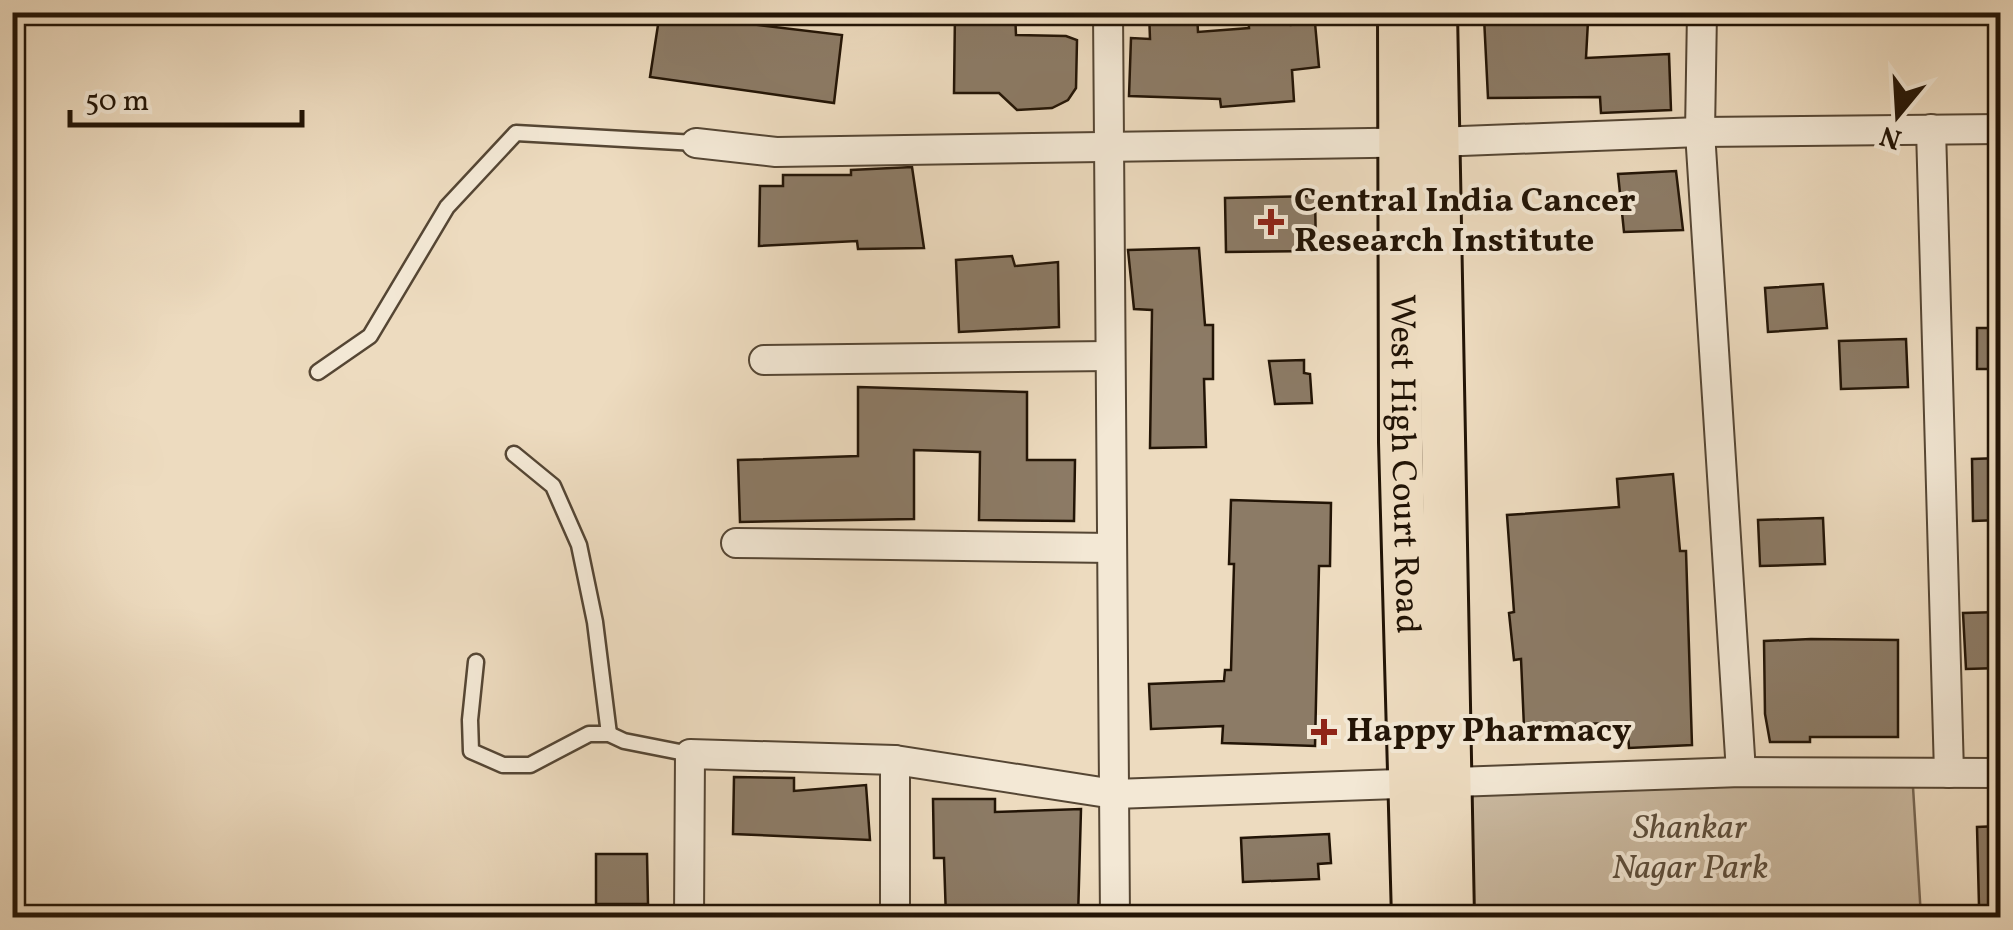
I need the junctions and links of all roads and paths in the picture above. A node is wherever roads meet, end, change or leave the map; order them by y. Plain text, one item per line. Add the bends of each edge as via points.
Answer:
1 (1108, 12) edge
2 (1400, 12) edge
3 (1435, 12) edge
4 (1702, 12) edge
5 (2000, 128) edge
6 (1931, 130) junction
7 (1700, 132) junction
8 (1418, 141) junction
9 (696, 143) joint
10 (1109, 147) junction
11 (1110, 356) junction
12 (764, 360) dead end
13 (318, 372) dead end
14 (514, 454) dead end
15 (736, 543) dead end
16 (1112, 548) junction
17 (476, 662) dead end
18 (609, 734) junction
19 (690, 754) junction
20 (895, 760) junction
21 (1741, 772) junction
22 (1949, 774) junction
23 (2000, 774) edge
24 (1431, 784) junction
25 (1114, 794) junction
26 (689, 918) edge
27 (895, 918) edge
28 (1115, 918) edge
29 (1414, 918) edge
30 (1452, 918) edge

1 - 10 street
2 - 8 main road, West High Court Road
3 - 8 main road, West High Court Road
4 - 7 street
5 - 6 street
6 - 7 street
6 - 22 street
7 - 8 street
7 - 21 street
8 - 10 street
8 - 24 main road, West High Court Road
9 - 10 street via 776,152
9 - 13 lane via 516,133 446,206 370,336
10 - 11 street
11 - 12 street
11 - 16 street
14 - 18 lane via 552,486 579,545
15 - 16 street
16 - 25 street
17 - 18 lane via 471,751 503,765 530,765 589,734
18 - 19 lane
19 - 20 street
19 - 26 street
20 - 25 street
20 - 27 street
21 - 22 street
21 - 24 street
22 - 23 street
24 - 25 street
24 - 29 main road, West High Court Road
24 - 30 main road, West High Court Road
25 - 28 street

